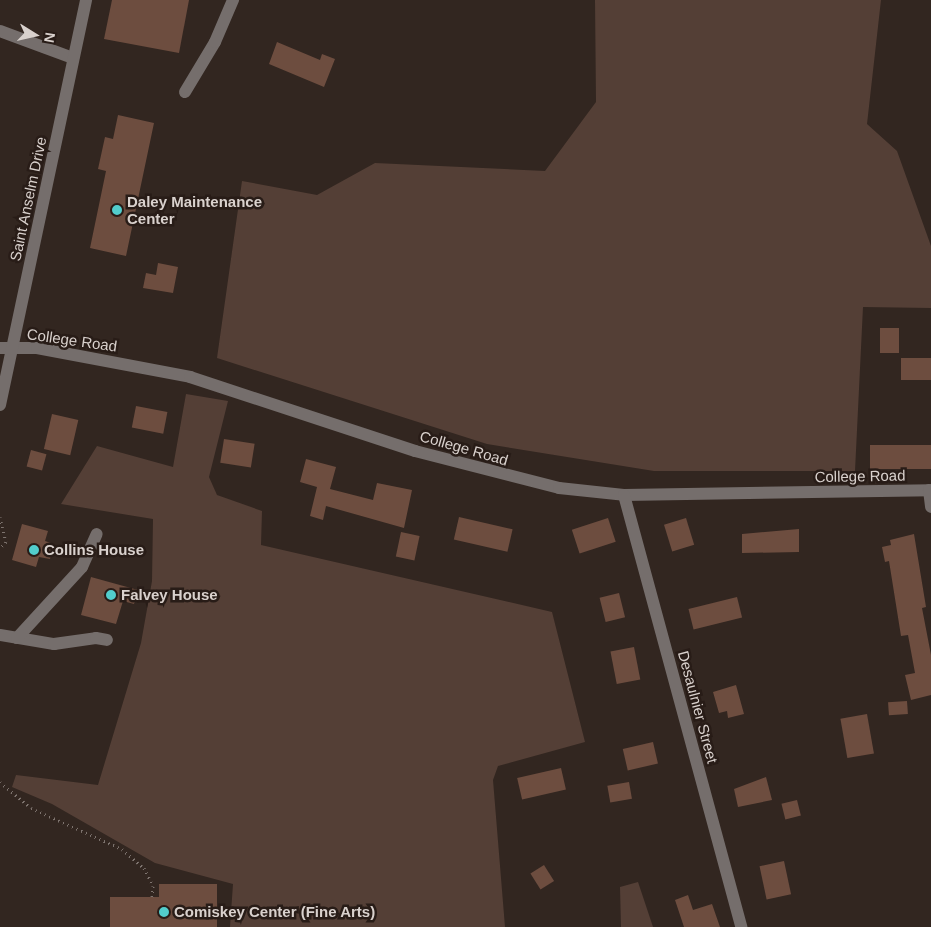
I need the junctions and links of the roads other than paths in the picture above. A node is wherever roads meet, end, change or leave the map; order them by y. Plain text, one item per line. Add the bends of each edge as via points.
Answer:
1 (86, 0) edge
2 (233, 0) edge
3 (0, 31) edge
4 (74, 58) junction
5 (185, 92) dead end
6 (0, 348) edge
7 (14, 348) junction
8 (0, 405) edge
9 (930, 490) edge
10 (624, 495) junction
11 (931, 507) edge
12 (97, 534) dead end
13 (0, 634) edge
14 (17, 638) junction
15 (107, 640) dead end
16 (741, 927) edge

1 - 4 street, Saint Anselm Drive
2 - 5 street via 215,42
3 - 4 street
4 - 7 street, Saint Anselm Drive
6 - 7 street, College Road
7 - 8 street, Saint Anselm Drive
7 - 10 street, College Road via 37,348 160,370 489,472 559,488
9 - 10 street, College Road
9 - 11 street
10 - 16 street, Desaulnier Street
12 - 14 street via 82,567
13 - 14 street
14 - 15 street via 54,644 96,638

